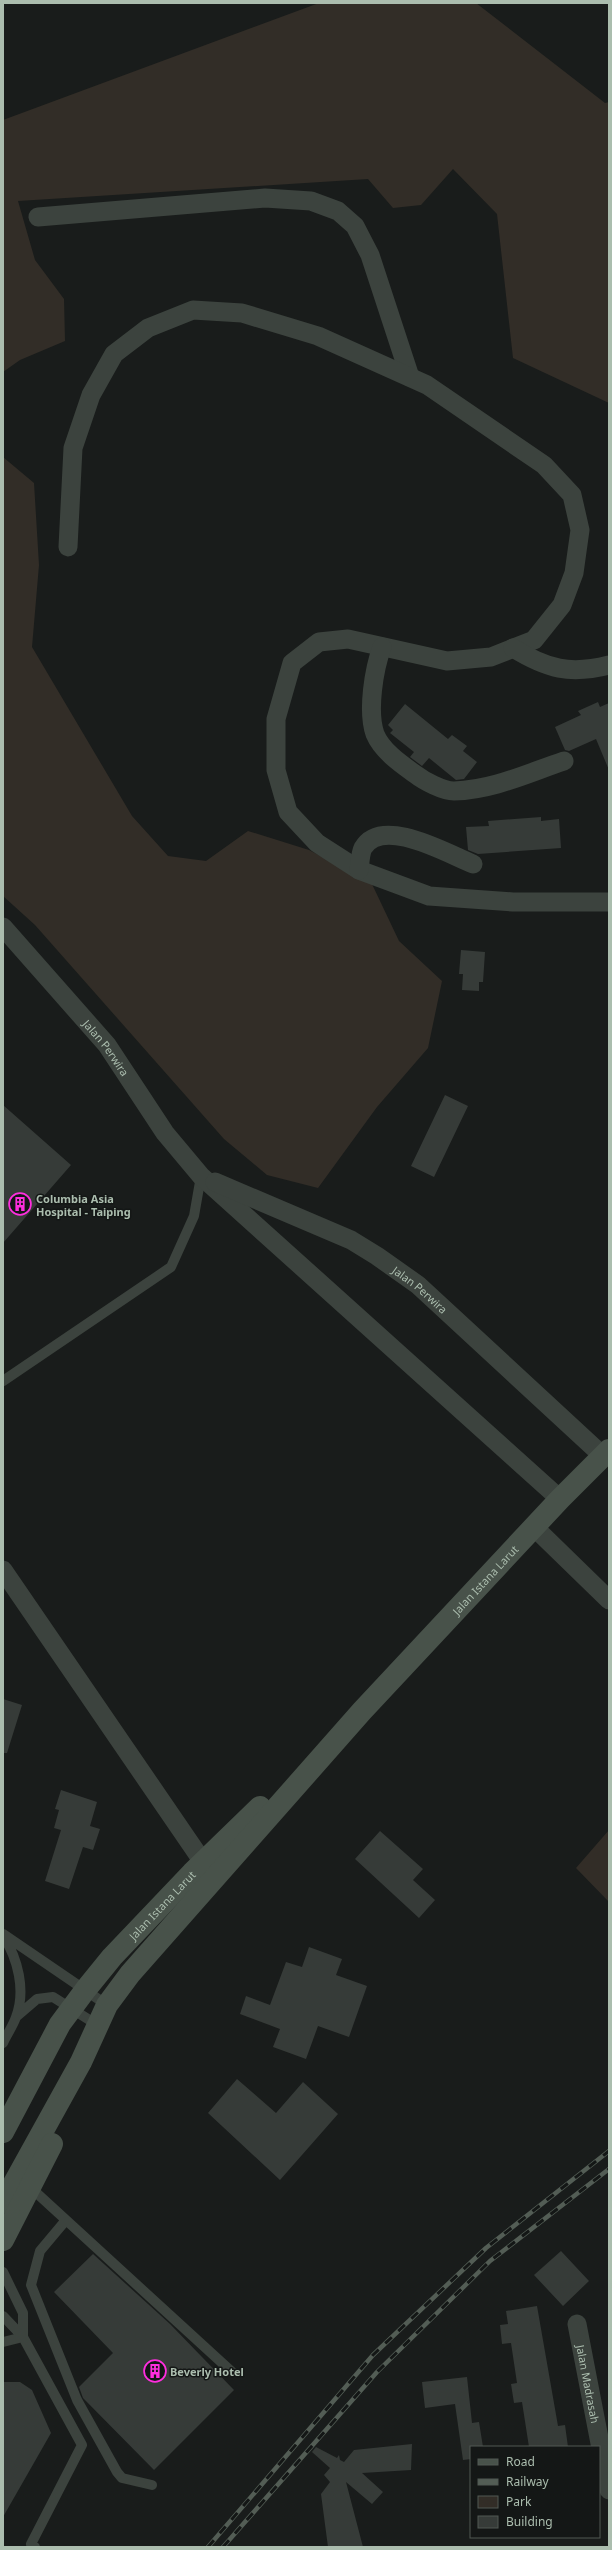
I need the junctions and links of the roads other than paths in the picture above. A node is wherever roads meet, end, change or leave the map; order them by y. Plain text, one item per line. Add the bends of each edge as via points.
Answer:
1 (38, 217) dead end
2 (410, 378) junction
3 (68, 547) dead end
4 (382, 647) junction
5 (513, 648) junction
6 (609, 665) edge
7 (564, 761) dead end
8 (473, 864) dead end
9 (359, 870) junction
10 (609, 902) edge
11 (3, 927) edge
12 (201, 1176) junction
13 (3, 1381) edge
14 (606, 1453) edge
15 (560, 1498) junction
16 (535, 1528) junction
17 (3, 1570) edge
18 (609, 1600) edge
19 (362, 1711) junction
20 (203, 1862) junction
21 (3, 1935) edge
22 (86, 1989) junction
23 (107, 2005) junction
24 (72, 2008) junction
25 (16, 2017) junction
26 (99, 2026) junction
27 (3, 2043) edge
28 (81, 2062) junction
29 (3, 2132) edge
30 (30, 2188) junction
31 (3, 2202) edge
32 (66, 2220) junction
33 (3, 2240) edge
34 (3, 2272) edge
35 (3, 2316) edge
36 (577, 2324) dead end
37 (24, 2337) junction
38 (3, 2342) edge
39 (232, 2372) dead end
40 (152, 2485) dead end
41 (609, 2490) edge
42 (35, 2547) edge

1 - 2 street via 265,198 311,201 338,211 355,226 370,255
2 - 3 street via 318,336 242,313 193,310 148,328 114,354 91,395 73,448
2 - 5 street via 427,385 544,465 572,495 580,530 574,572 562,605 534,640
4 - 5 street via 447,661 491,657
4 - 7 street via 375,668 372,700 375,734 394,759 422,779 452,791 485,789
4 - 9 street via 348,639 319,642 292,662 276,719 276,770 288,812 318,843
5 - 6 street via 539,664 561,669
8 - 9 street via 411,838 392,836 375,838 363,848
9 - 10 street via 429,896 513,902
11 - 12 street, Jalan Perwira via 107,1045 165,1133
12 - 13 lane via 194,1216 171,1267
12 - 14 street, Jalan Perwira via 351,1240 378,1256 418,1285
12 - 15 street, Jalan Perwira
14 - 15 main road, Jalan Istana Larut
15 - 16 main road, Jalan Istana Larut
16 - 18 street
16 - 19 main road, Jalan Istana Larut
17 - 20 street
19 - 20 main road, Jalan Istana Larut
19 - 23 main road, Jalan Istana Larut via 130,1974
20 - 22 main road, Jalan Istana Larut via 112,1957
21 - 22 lane
21 - 25 lane via 10,1947 19,1980 20,1999
22 - 23 lane
22 - 24 main road, Jalan Istana Larut
23 - 26 main road, Jalan Istana Larut
24 - 25 lane via 53,1997 38,1999
24 - 26 lane
24 - 29 main road, Jalan Istana Larut via 60,2024
25 - 27 lane
26 - 28 main road, Jalan Istana Larut
28 - 30 main road, Jalan Istana Larut via 70,2105
28 - 31 main road, Jalan Istana Larut
30 - 32 lane
30 - 33 main road, Jalan Istana Larut
32 - 39 lane
32 - 40 lane via 40,2251 31,2285 77,2400 116,2472 122,2478
34 - 37 lane via 23,2313
35 - 37 lane
36 - 41 street, Jalan Madrasah
37 - 38 lane
37 - 42 lane via 82,2445 31,2544

